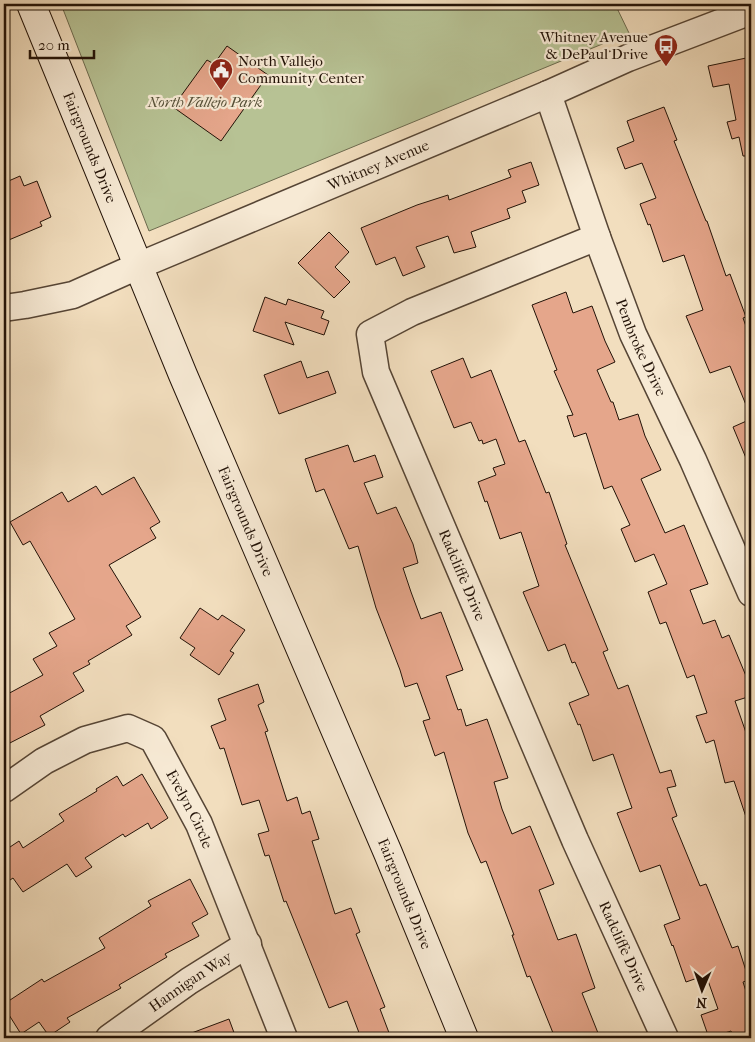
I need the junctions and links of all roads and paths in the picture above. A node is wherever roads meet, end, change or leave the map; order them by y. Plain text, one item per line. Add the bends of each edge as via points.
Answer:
1 (31, 4) edge
2 (751, 11) edge
3 (548, 94) junction
4 (597, 237) junction
5 (138, 266) junction
6 (4, 308) edge
7 (744, 555) edge
8 (751, 593) edge
9 (4, 789) edge
10 (248, 944) junction
11 (109, 1038) edge
12 (284, 1038) edge
13 (464, 1038) edge
14 (664, 1038) edge

1 - 5 main road, Fairgrounds Drive
2 - 3 street, Whitney Avenue via 649,49
3 - 4 street, Pembroke Drive
3 - 5 street, Whitney Avenue
4 - 7 street, Pembroke Drive via 633,334 693,460
4 - 14 street, Radcliffe Drive via 412,312 370,334 376,372 575,840
5 - 6 street, Whitney Avenue via 73,295
5 - 13 main road, Fairgrounds Drive
7 - 8 street, Pembroke Drive
9 - 10 street, Evelyn Circle via 44,761 85,740 128,728 154,739 199,824
10 - 11 street, Hannigan Way
10 - 12 street, Evelyn Circle

